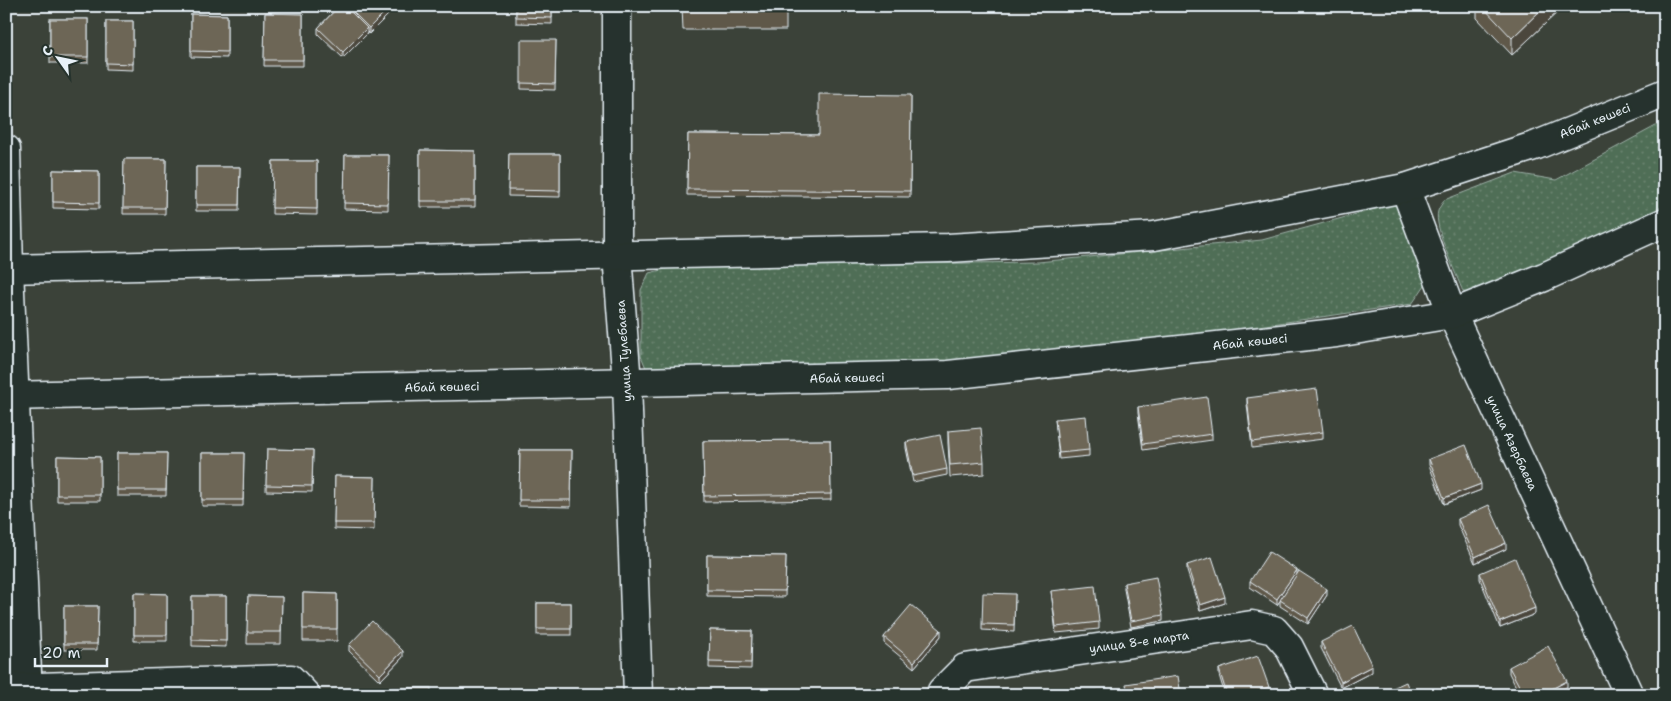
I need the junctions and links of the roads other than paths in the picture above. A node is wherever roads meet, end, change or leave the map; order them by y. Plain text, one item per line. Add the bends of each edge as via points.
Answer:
1 (617, 6) edge
2 (1665, 93) edge
3 (6, 149) edge
4 (1405, 188) junction
5 (1665, 222) edge
6 (617, 255) junction
7 (8, 269) edge
8 (1452, 314) junction
9 (627, 383) junction
10 (11, 395) edge
11 (21, 690) edge
12 (306, 695) edge
13 (638, 695) edge
14 (942, 695) edge
15 (1313, 695) edge
16 (1629, 695) edge

1 - 6 street, улица Тулебаева
2 - 4 street, Абай көшесі via 1537,145
3 - 7 street
4 - 6 street, Абай көшесі via 1154,236 948,248
4 - 8 street, улица Азербаева
5 - 8 street, Абай көшесі via 1544,277
6 - 7 street, Абай көшесі
6 - 9 street, улица Тулебаева
7 - 10 street
8 - 9 street, Абай көшесі via 1336,333 948,375
8 - 16 street, улица Азербаева
9 - 10 street, Абай көшесі
9 - 13 street, улица Тулебаева
10 - 11 street
11 - 12 street via 291,679
14 - 15 street, улица 8-е марта via 942,691 965,668 1252,625 1274,630 1289,647

